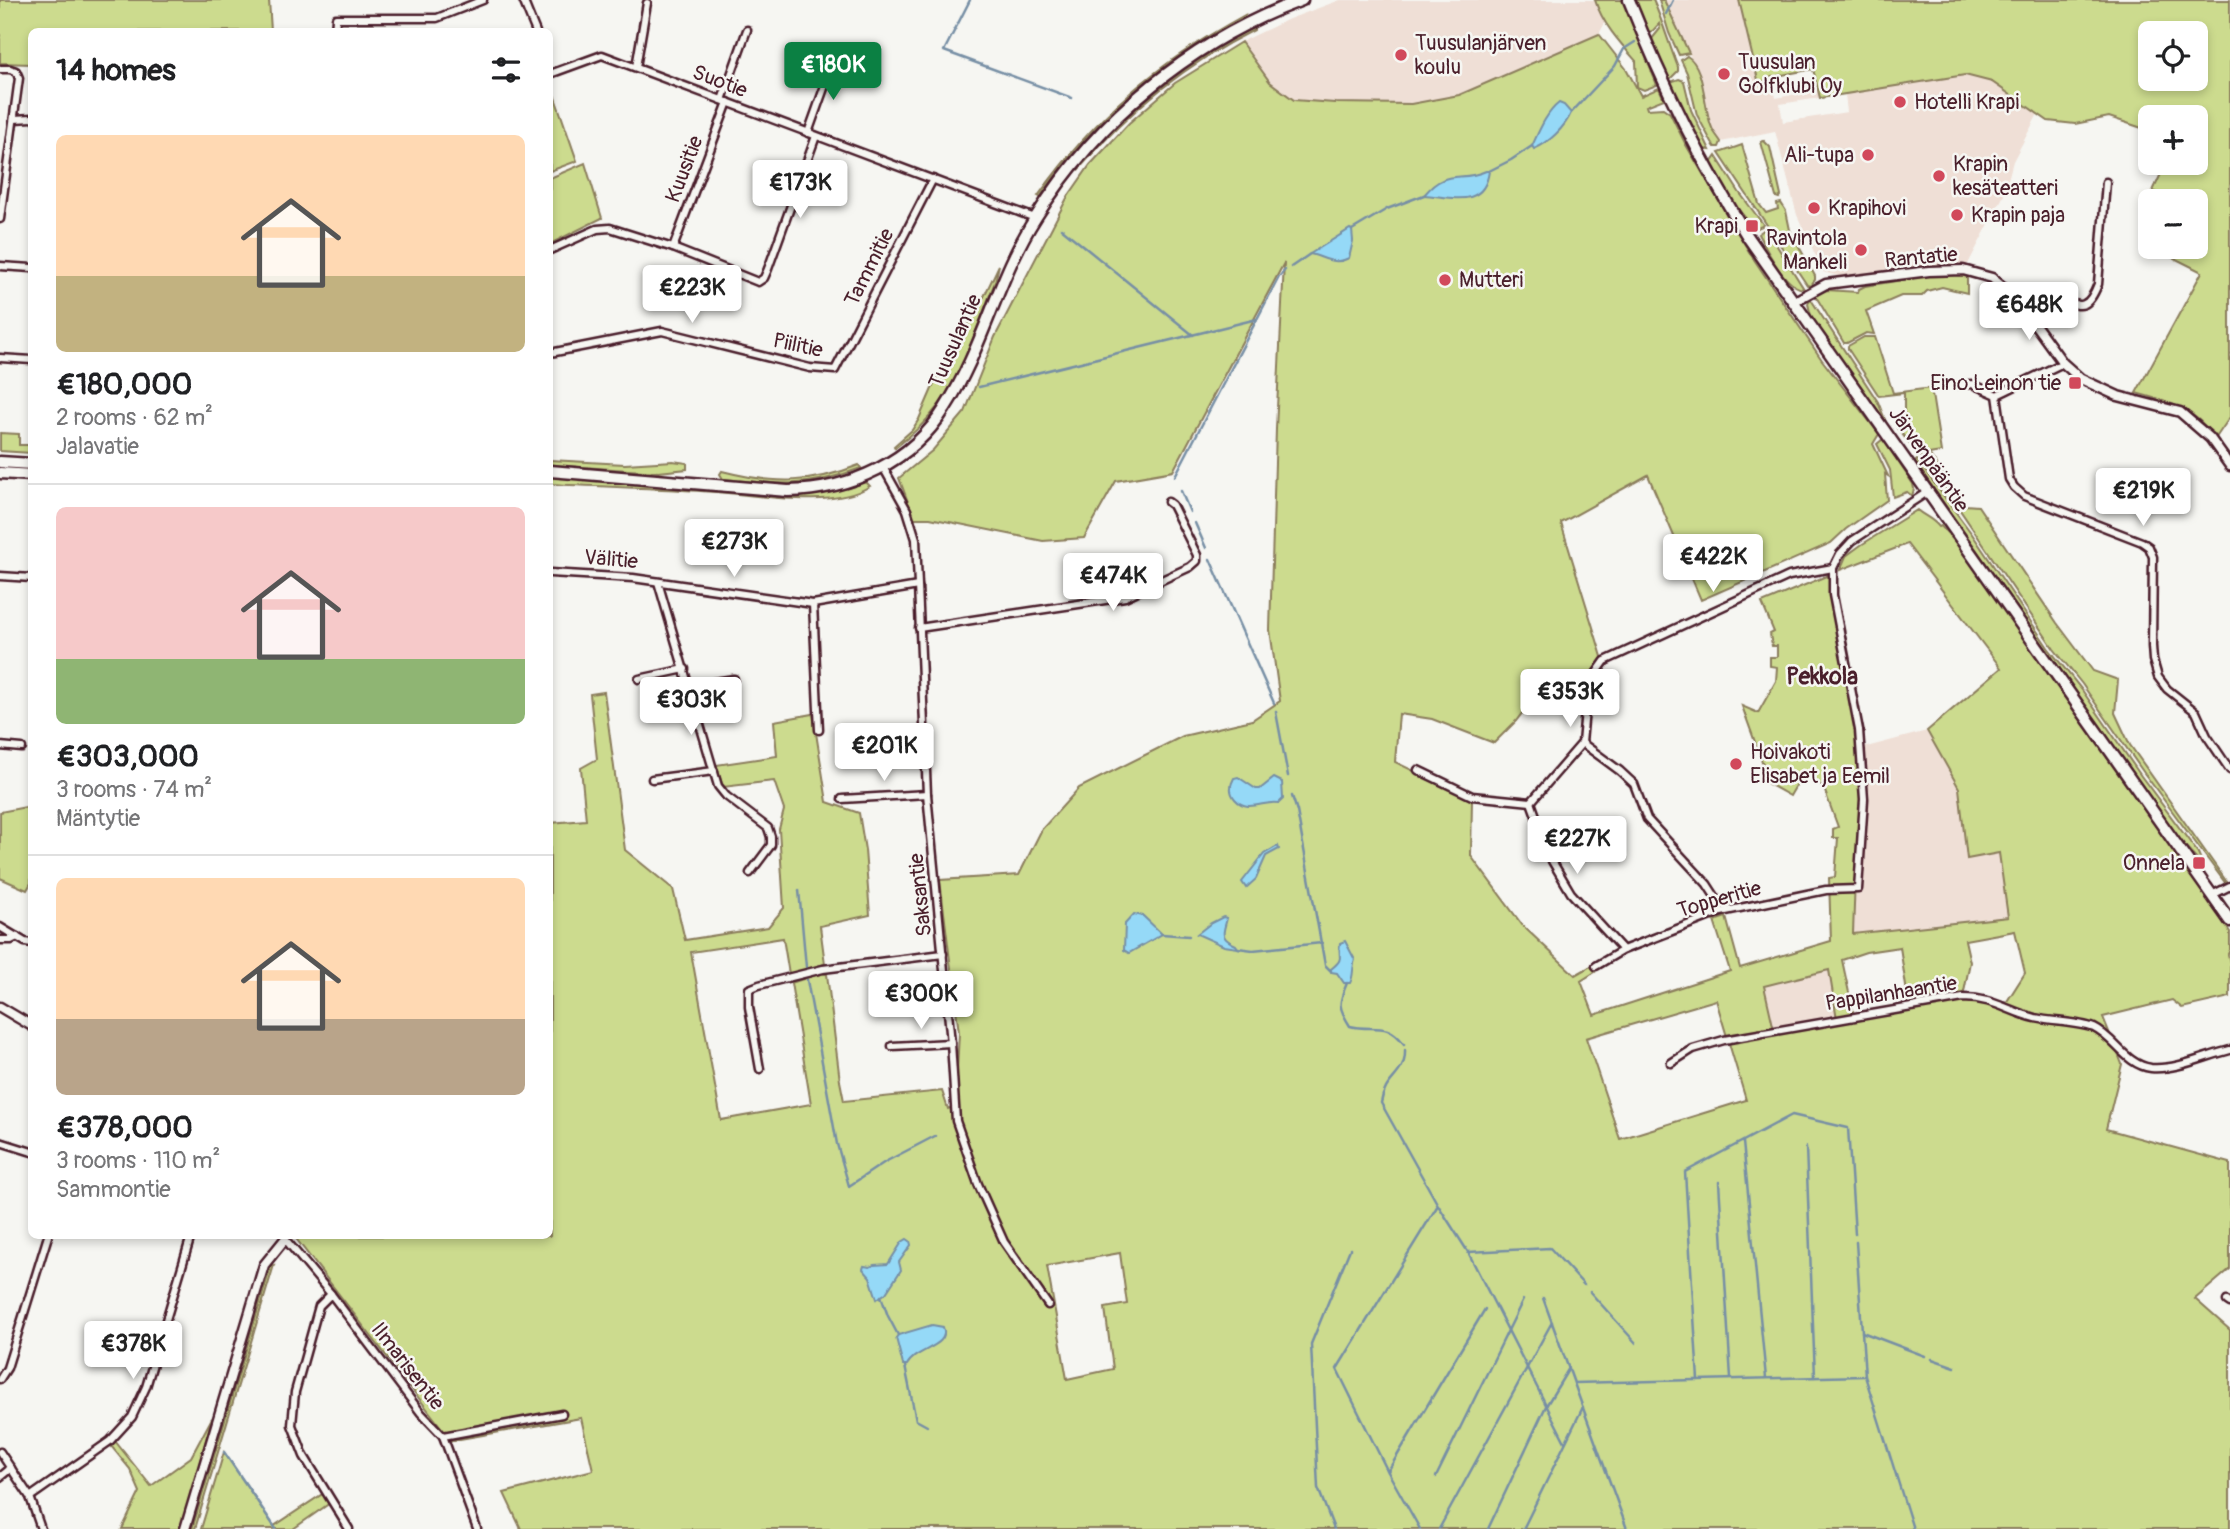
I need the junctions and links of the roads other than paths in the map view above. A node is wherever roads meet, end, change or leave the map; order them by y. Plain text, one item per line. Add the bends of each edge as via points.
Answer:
1 (483, 0) edge
2 (523, 0) edge
3 (1629, 0) edge
4 (1300, 1) edge
5 (647, 3) dead end
6 (335, 28) edge
7 (534, 28) edge
8 (747, 30) dead end
9 (833, 62) dead end
10 (636, 67) junction
11 (0, 69) edge
12 (553, 74) edge
13 (725, 101) junction
14 (28, 118) edge
15 (14, 119) junction
16 (807, 132) junction
17 (816, 136) junction
18 (933, 179) junction
19 (2106, 182) dead end
20 (1035, 218) junction
21 (0, 219) edge
22 (673, 248) junction
23 (553, 249) edge
24 (0, 266) edge
25 (28, 268) edge
26 (1793, 302) junction
27 (2025, 310) junction
28 (553, 352) edge
29 (0, 358) edge
30 (28, 360) edge
31 (2063, 363) junction
32 (835, 370) joint
33 (1959, 385) dead end
34 (1997, 395) junction
35 (0, 462) edge
36 (28, 464) edge
37 (2230, 466) edge
38 (883, 467) junction
39 (553, 471) edge
40 (0, 473) edge
41 (28, 475) edge
42 (1929, 491) junction
43 (1168, 502) dead end
44 (1833, 568) junction
45 (553, 573) edge
46 (0, 576) edge
47 (28, 578) edge
48 (658, 582) junction
49 (918, 586) junction
50 (813, 604) junction
51 (919, 628) junction
52 (685, 669) junction
53 (639, 679) dead end
54 (734, 679) dead end
55 (690, 686) junction
56 (819, 730) dead end
57 (1582, 743) junction
58 (0, 746) edge
59 (22, 748) dead end
60 (1418, 770) dead end
61 (2230, 770) edge
62 (714, 771) junction
63 (652, 779) dead end
64 (927, 794) junction
65 (842, 799) dead end
66 (1531, 802) junction
67 (750, 873) dead end
68 (2230, 887) edge
69 (2212, 895) junction
70 (1721, 912) junction
71 (2230, 921) edge
72 (0, 927) edge
73 (18, 937) junction
74 (0, 940) edge
75 (28, 942) edge
76 (1623, 950) junction
77 (943, 954) junction
78 (1596, 966) dead end
79 (0, 1007) edge
80 (28, 1024) edge
81 (951, 1043) junction
82 (892, 1046) dead end
83 (2230, 1050) edge
84 (1671, 1063) dead end
85 (760, 1069) dead end
86 (0, 1142) edge
87 (28, 1151) edge
88 (47, 1239) edge
89 (190, 1239) edge
90 (281, 1239) edge
91 (284, 1239) edge
92 (331, 1294) junction
93 (1048, 1305) dead end
94 (0, 1379) edge
95 (562, 1414) dead end
96 (443, 1436) junction
97 (0, 1452) edge
98 (11, 1468) junction
99 (0, 1477) edge
100 (30, 1497) junction
101 (41, 1529) edge
102 (185, 1529) edge
103 (349, 1529) edge
104 (477, 1529) edge

1 - 6 street via 437,18 336,18
2 - 7 street
3 - 26 main road, Järvenpääntie via 1653,62 1701,159
4 - 20 main road, Tuusulantie via 1205,48 1140,95 1082,152
5 - 10 street
8 - 13 street, Kuusitie
9 - 16 street
10 - 12 street, Suotie via 602,55
10 - 13 street, Suotie
11 - 15 street via 16,71 19,78
13 - 16 street, Suotie
13 - 22 street, Kuusitie
14 - 15 street
15 - 21 street
16 - 17 street, Suotie
17 - 18 street, Suotie
17 - 22 street via 764,278 758,282
18 - 20 street, Suotie
18 - 32 street, Tammitie
19 - 27 street via 2094,296 2079,306 2044,298
20 - 38 main road, Tuusulantie via 947,406 918,440
22 - 23 street via 610,228
24 - 25 street
26 - 27 street, Rantatie via 1826,285 1953,269 1992,278
26 - 42 main road, Järvenpääntie
27 - 31 street, Rantatie
28 - 32 street, Piilitie via 662,331 810,368
29 - 30 street
31 - 34 street
31 - 37 street, Rantatie via 2095,387 2180,412 2210,438
33 - 34 street via 1972,384
34 - 61 street via 2014,487 2024,496 2150,547 2153,660 2158,677 2196,712
35 - 36 main road
38 - 39 main road, Tuusulantie via 838,485 807,491
38 - 49 street, Saksantie via 912,523
40 - 41 main road
42 - 44 street via 1852,541
42 - 69 main road, Järvenpääntie
43 - 51 street via 1197,555 1191,567 1125,597
44 - 57 street via 1789,576 1605,661 1586,699
44 - 70 street, Topperitie via 1833,595 1859,730 1864,799 1858,889 1826,890
45 - 48 street, Välitie
46 - 47 street
48 - 50 street, Välitie
48 - 52 street
49 - 50 street, Välitie
49 - 51 street, Saksantie
50 - 56 street
51 - 64 street, Saksantie
52 - 53 street
52 - 55 street
54 - 55 street
55 - 62 street
57 - 66 street
57 - 70 street via 1634,784 1647,820 1707,884
58 - 59 street
60 - 66 street via 1472,796
62 - 63 street
62 - 67 street via 726,796 768,828 771,845
64 - 65 street
64 - 77 street, Saksantie
66 - 76 street via 1552,861 1571,893
68 - 69 street
69 - 71 main road, Järvenpääntie
70 - 76 street, Topperitie
72 - 73 street
73 - 74 street
73 - 75 street
76 - 78 street, Topperitie
77 - 81 street, Saksantie
77 - 85 street via 824,969 749,989
79 - 80 street
81 - 82 street
81 - 93 street, Saksantie via 956,1121 978,1184 1004,1242
83 - 84 street, Pappilanhaantie via 2150,1068 2136,1063 2092,1027 2021,1014 1988,1000 1963,998 1724,1040 1693,1049
86 - 87 street
88 - 94 street
89 - 100 street via 146,1387 132,1417 110,1441
90 - 102 street via 264,1265
91 - 92 street, Ilmarisentie
92 - 96 street, Ilmarisentie
92 - 103 street via 319,1306 295,1392 292,1425 304,1456
95 - 96 street
96 - 104 street, Ilmarisentie
97 - 98 street
98 - 99 street
98 - 100 street
100 - 101 street

